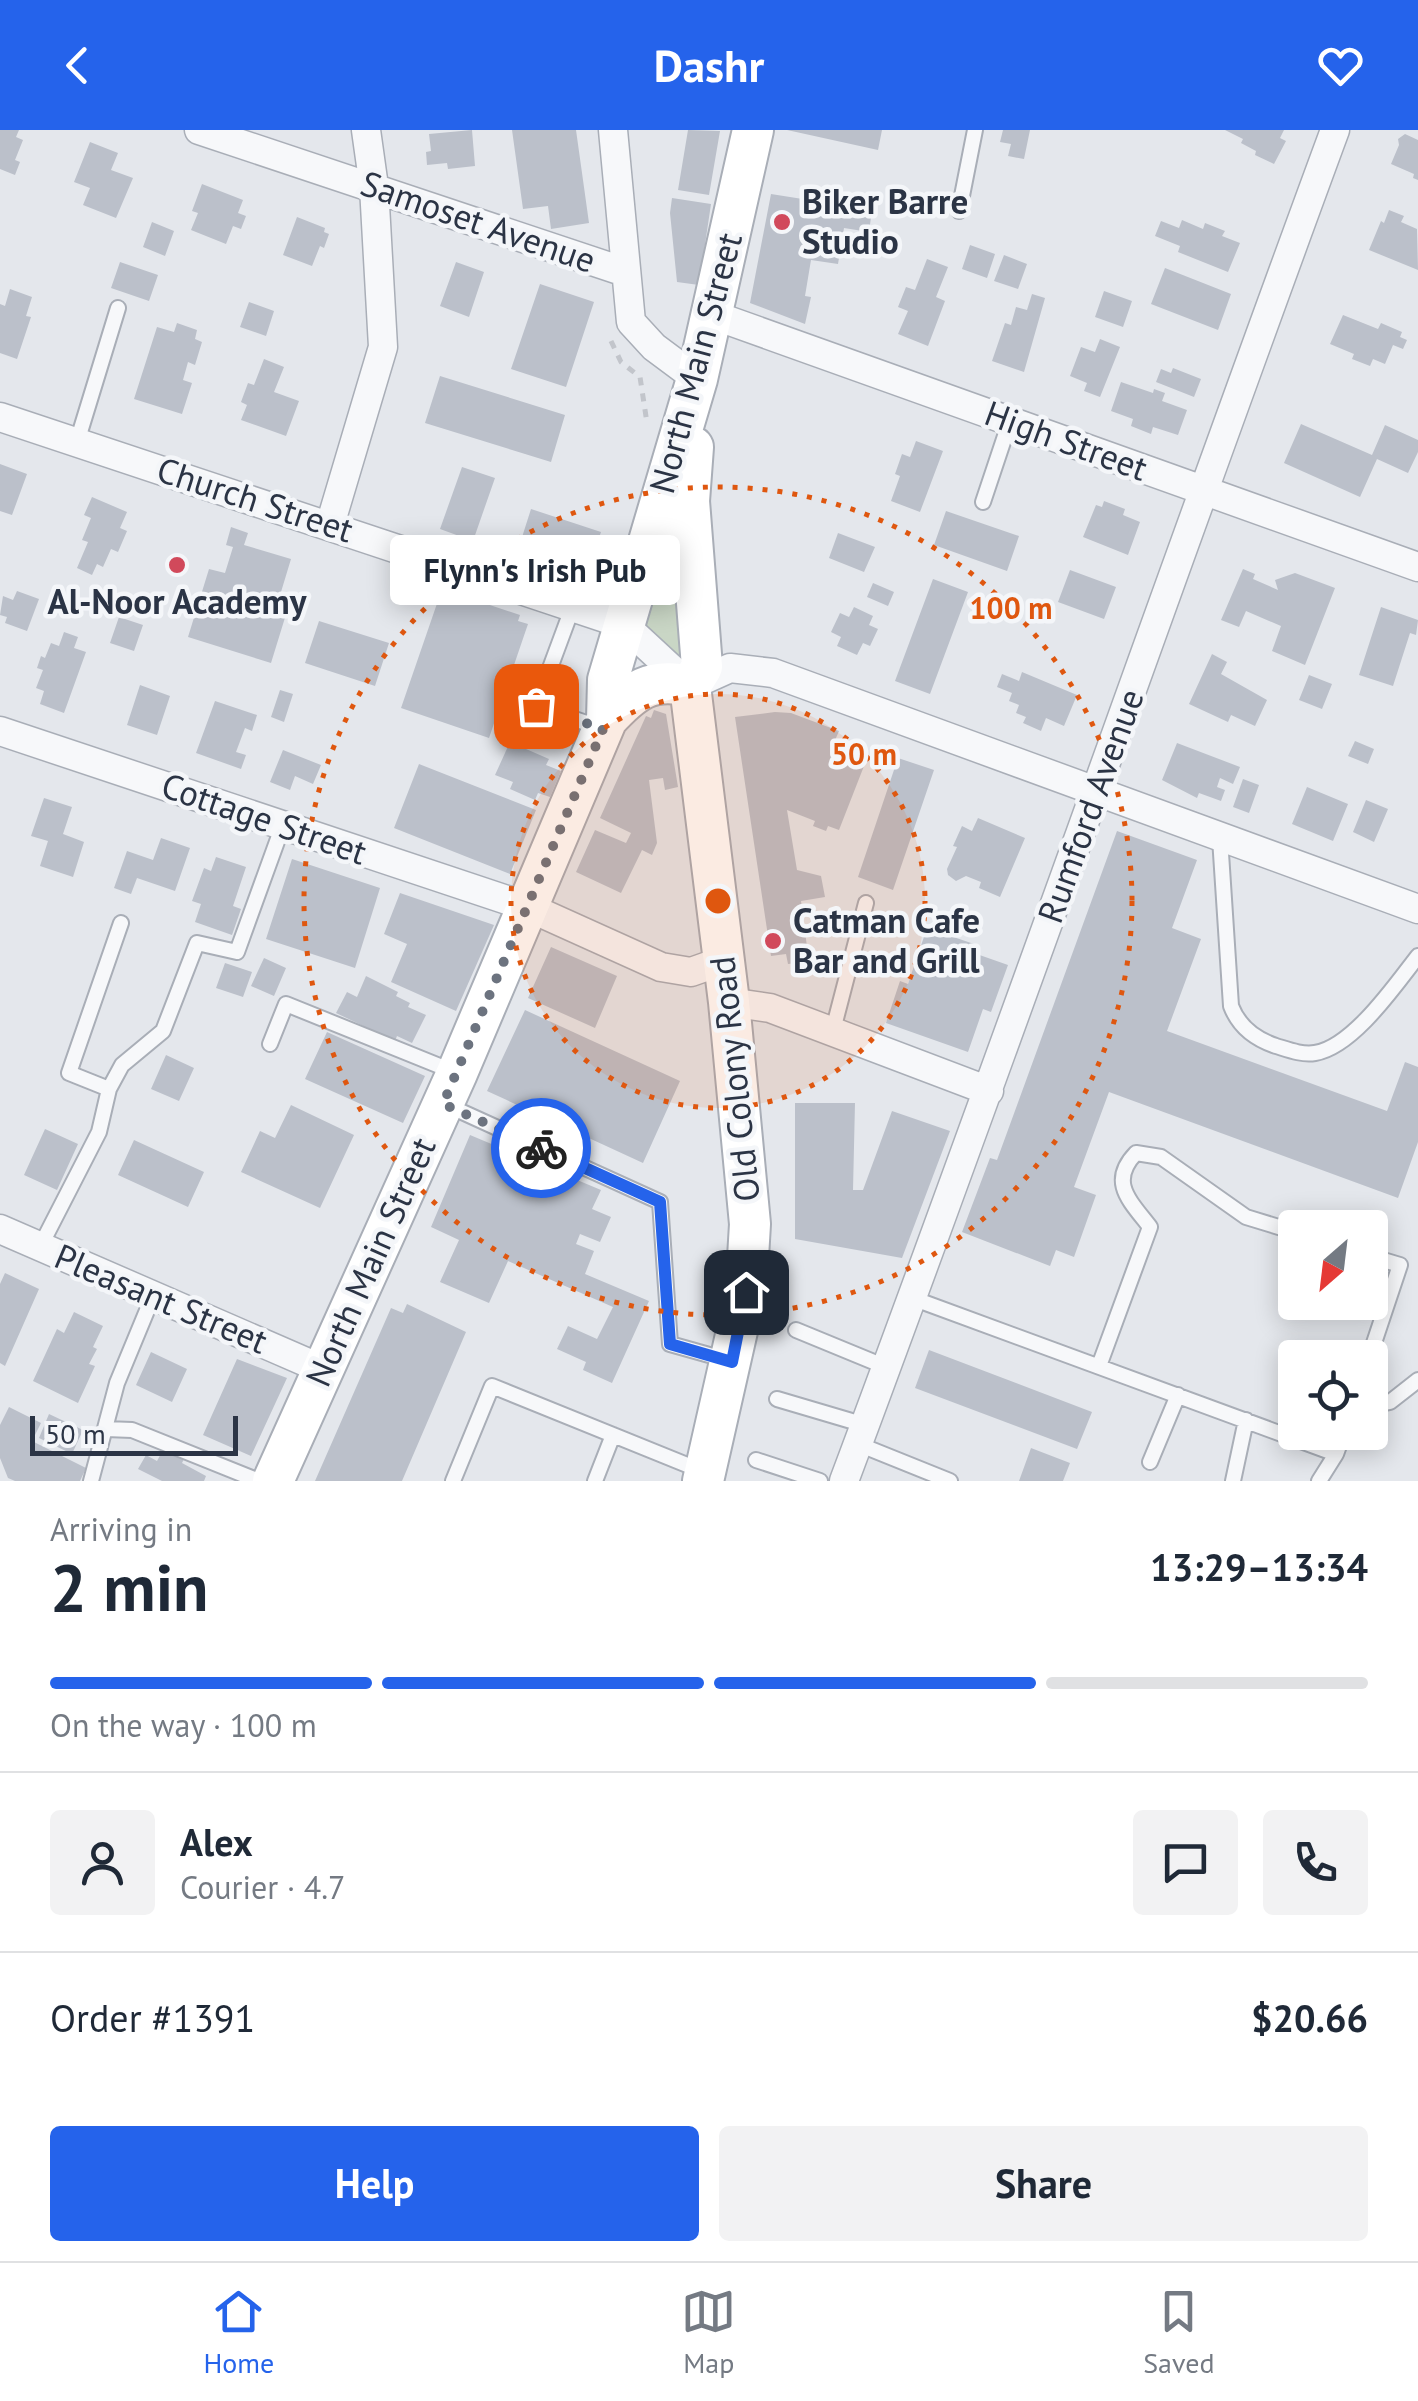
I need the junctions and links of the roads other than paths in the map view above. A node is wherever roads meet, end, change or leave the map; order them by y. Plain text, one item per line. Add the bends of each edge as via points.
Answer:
1 (199, 130) edge
2 (366, 130) edge
3 (612, 130) edge
4 (752, 130) edge
5 (975, 130) edge
6 (1335, 130) edge
7 (374, 187) junction
8 (959, 210) dead end
9 (625, 272) junction
10 (118, 308) dead end
11 (713, 315) junction
12 (697, 378) junction
13 (0, 417) edge
14 (1010, 421) junction
15 (77, 442) junction
16 (1202, 491) junction
17 (983, 502) dead end
18 (330, 524) junction
19 (1418, 567) edge
20 (573, 606) junction
21 (622, 624) junction
22 (690, 686) junction
23 (605, 724) junction
24 (0, 731) edge
25 (1097, 794) junction
26 (282, 825) junction
27 (1220, 838) junction
28 (866, 903) dead end
29 (528, 907) junction
30 (1418, 909) edge
31 (121, 923) dead end
32 (1418, 956) edge
33 (722, 961) junction
34 (729, 1002) junction
35 (833, 1030) junction
36 (270, 1044) dead end
37 (450, 1088) junction
38 (109, 1089) junction
39 (989, 1090) junction
40 (1278, 1227) edge
41 (0, 1229) edge
42 (40, 1247) junction
43 (1388, 1262) edge
44 (153, 1296) junction
45 (912, 1298) junction
46 (1388, 1302) edge
47 (796, 1330) dead end
48 (732, 1362) junction
49 (1099, 1366) junction
50 (886, 1368) junction
51 (322, 1369) junction
52 (1418, 1380) edge
53 (1178, 1395) junction
54 (777, 1399) dead end
55 (1388, 1402) edge
56 (1246, 1420) junction
57 (106, 1429) junction
58 (861, 1434) junction
59 (614, 1435) junction
60 (1337, 1450) edge
61 (1336, 1454) junction
62 (756, 1460) dead end
63 (1150, 1462) dead end
64 (704, 1476) edge
65 (91, 1481) edge
66 (259, 1481) edge
67 (274, 1481) edge
68 (453, 1481) edge
69 (594, 1481) edge
70 (820, 1481) edge
71 (844, 1481) edge
72 (950, 1481) edge
73 (1233, 1481) edge
74 (1319, 1481) edge

1 - 7 street, Samoset Avenue
2 - 7 street
3 - 9 street
4 - 11 main road, North Main Street
5 - 8 lane
6 - 16 street, Rumford Avenue
7 - 9 street, Samoset Avenue
7 - 18 street via 383,347
9 - 12 street, Samoset Avenue via 631,322
10 - 15 lane
11 - 12 main road, North Main Street
11 - 14 street, High Street
12 - 21 main road, North Main Street
12 - 22 main road, Old Colony Road via 689,501 702,667
13 - 15 street, Church Street
14 - 16 street, High Street
14 - 17 lane
15 - 18 street, Church Street
16 - 19 street, High Street
16 - 25 street, Rumford Avenue
18 - 20 street, Church Street
20 - 21 street, Church Street
20 - 23 lane via 536,706
21 - 22 street
21 - 23 main road, North Main Street
22 - 23 main road via 668,681 644,687
22 - 25 street via 730,668 773,673
22 - 33 main road, Old Colony Road
23 - 29 main road, North Main Street
24 - 26 street, Cottage Street
25 - 27 street
25 - 39 street, Rumford Avenue
26 - 29 street, Cottage Street
26 - 38 lane via 237,952 197,943 163,1032 122,1065
27 - 30 street
27 - 32 lane via 1231,1006 1250,1034 1298,1052 1335,1045 1376,1010
28 - 35 lane
29 - 33 street, Cottage Street via 661,967 691,972
29 - 37 main road, North Main Street
31 - 38 lane via 70,1073
33 - 34 main road, Old Colony Road
34 - 35 street
34 - 48 main road, Old Colony Road via 750,1224
35 - 39 street
36 - 37 lane via 286,1004
37 - 48 lane via 660,1202 670,1344
37 - 51 main road, North Main Street
38 - 42 lane via 99,1132
39 - 45 street, Rumford Avenue
40 - 49 lane via 1246,1217 1161,1156 1136,1152 1124,1165 1122,1184 1150,1227
41 - 42 street, Pleasant Street
42 - 44 street, Pleasant Street
43 - 46 lane via 1400,1266
44 - 51 street, Pleasant Street
44 - 57 lane
45 - 49 lane
45 - 50 street, Rumford Avenue
47 - 50 lane
48 - 64 main road, Old Colony Road
49 - 53 lane
50 - 58 street, Rumford Avenue
51 - 67 main road, North Main Street
52 - 55 lane
53 - 56 lane
53 - 63 lane
54 - 58 lane
56 - 61 lane
56 - 73 lane
57 - 65 lane
57 - 66 lane via 132,1430
58 - 71 street, Rumford Avenue
58 - 72 lane
59 - 64 lane
59 - 68 lane via 492,1386
59 - 69 lane
60 - 61 lane
61 - 74 lane
62 - 70 lane

